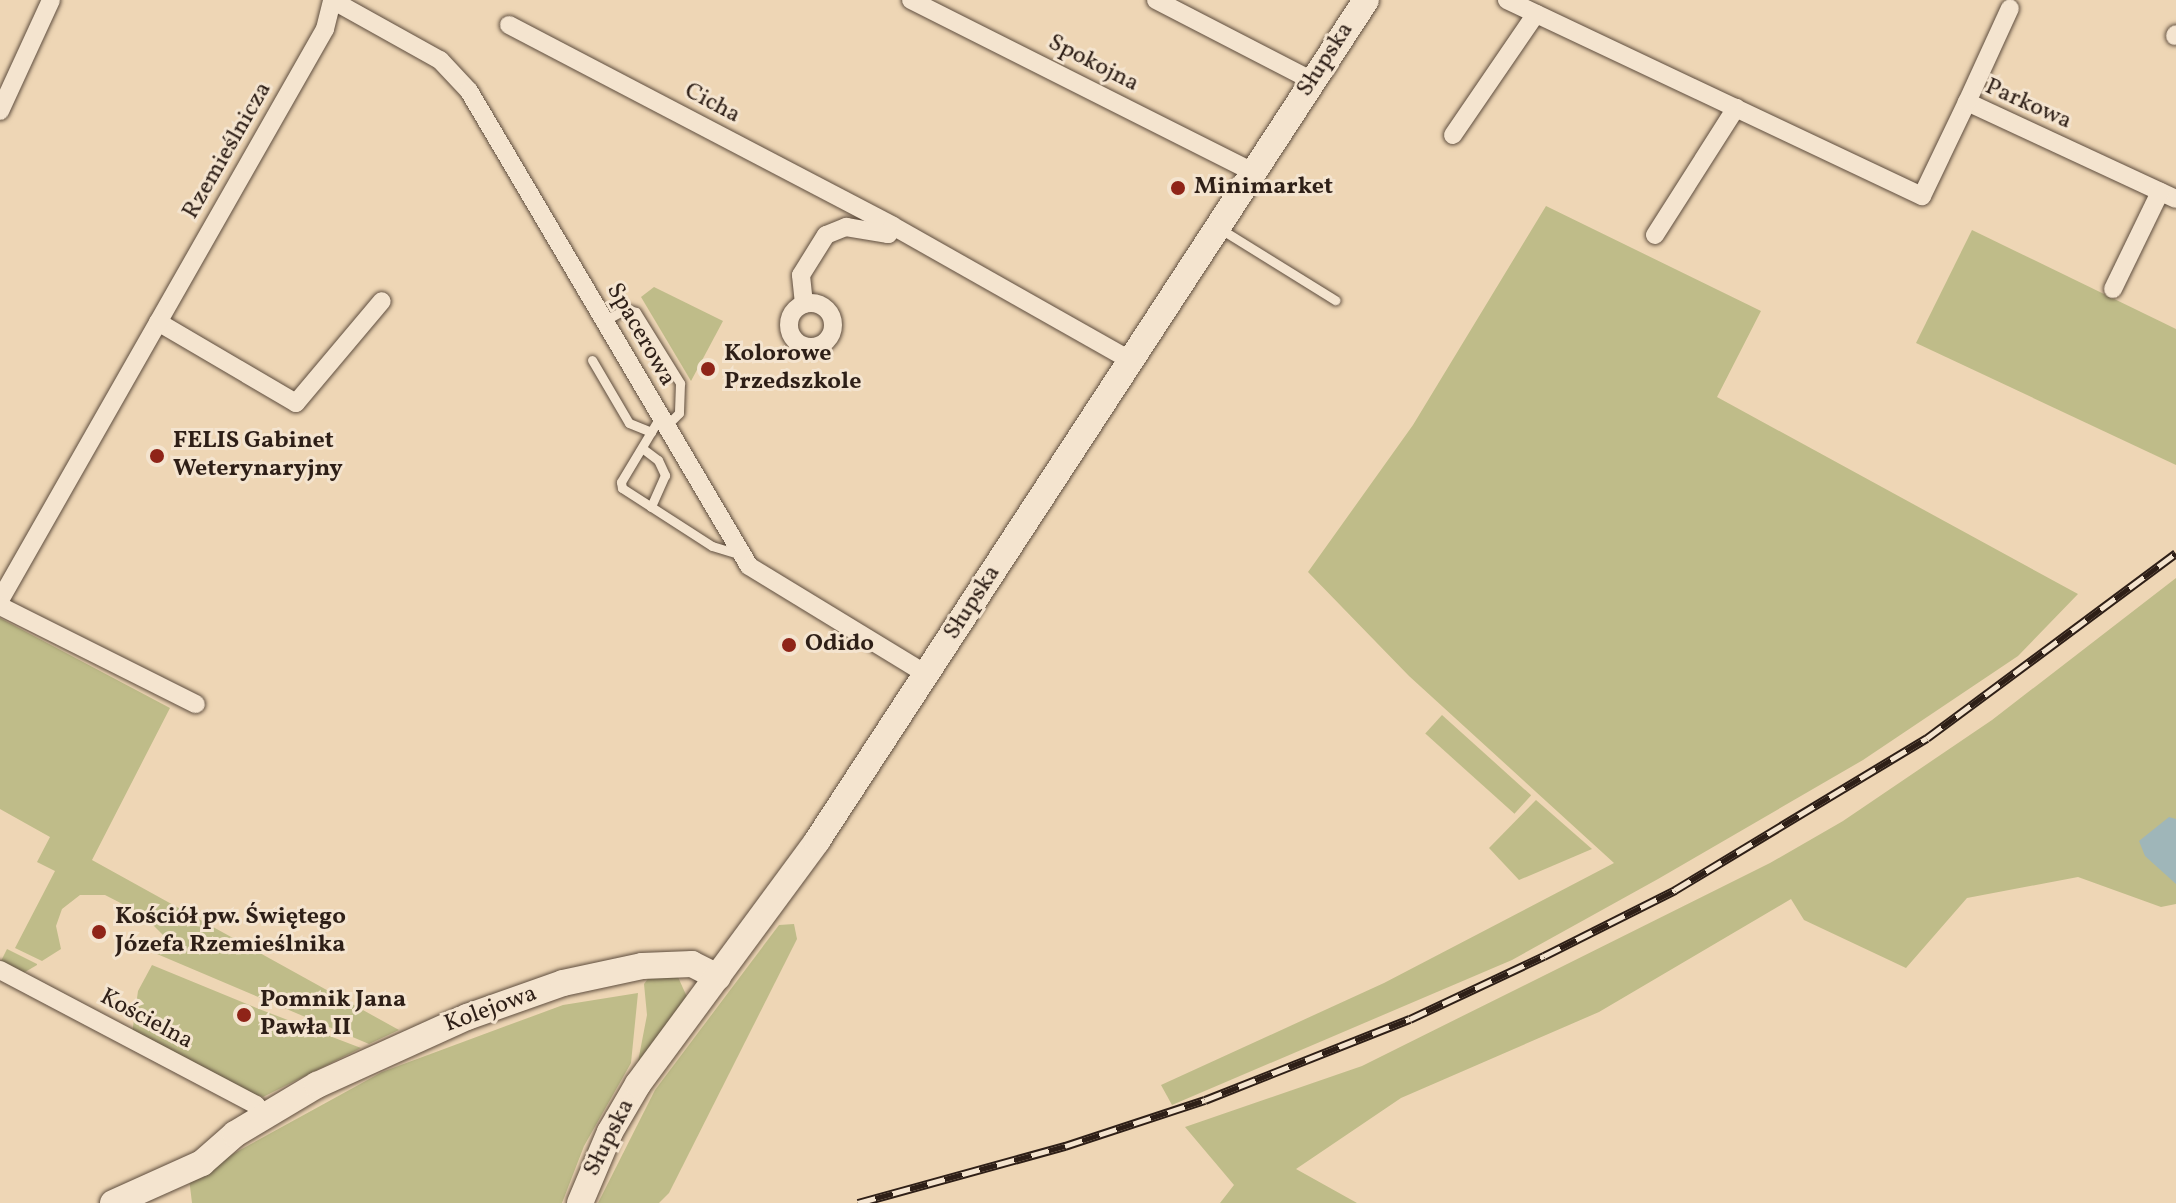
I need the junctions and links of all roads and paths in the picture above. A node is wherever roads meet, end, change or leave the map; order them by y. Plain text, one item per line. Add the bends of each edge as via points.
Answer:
1 (51, 0) edge
2 (332, 0) edge
3 (911, 0) edge
4 (1156, 0) edge
5 (1366, 0) edge
6 (1507, 0) edge
7 (2010, 8) dead end
8 (1536, 14) junction
9 (509, 25) dead end
10 (1313, 81) junction
11 (1967, 102) junction
12 (1736, 108) junction
13 (0, 111) edge
14 (1453, 135) dead end
15 (1253, 172) junction
16 (2168, 196) edge
17 (893, 226) junction
18 (1217, 227) junction
19 (1655, 235) dead end
20 (2113, 289) dead end
21 (1335, 300) dead end
22 (382, 301) dead end
23 (804, 304) dead end
24 (604, 321) junction
25 (158, 322) junction
26 (592, 360) dead end
27 (1130, 360) junction
28 (659, 425) junction
29 (642, 448) junction
30 (651, 507) junction
31 (741, 555) junction
32 (0, 600) edge
33 (0, 606) edge
34 (926, 674) junction
35 (196, 704) dead end
36 (0, 970) edge
37 (718, 977) junction
38 (266, 1117) junction
39 (116, 1201) edge
40 (580, 1203) edge

1 - 13 street
2 - 24 street, Spacerowa via 440,60 469,91
2 - 25 street, Rzemieślnicza via 325,29
3 - 15 street, Spokojna
4 - 10 street
5 - 10 main road, Słupska
6 - 8 street, Parkowa
7 - 11 street
8 - 12 street, Parkowa
8 - 14 street
9 - 17 street, Cicha
10 - 15 main road, Słupska
11 - 12 street, Parkowa via 1922,196
11 - 16 street, Parkowa
12 - 19 street
15 - 18 main road, Słupska
16 - 20 street
17 - 23 street via 888,234 846,227 826,235 801,275
17 - 27 street, Cicha
18 - 21 lane
18 - 27 main road, Słupska
22 - 25 street via 296,403
24 - 28 street, Spacerowa
24 - 28 lane via 626,309 636,312 680,383 679,413
25 - 32 street, Rzemieślnicza
26 - 28 lane via 629,423
27 - 34 main road, Słupska
28 - 29 lane
28 - 31 street, Spacerowa
29 - 30 lane via 658,460 665,475
29 - 30 lane via 621,482
30 - 31 lane via 712,546
31 - 34 street, Spacerowa via 764,577
33 - 35 street
34 - 37 main road, Słupska via 798,869
36 - 38 street, Kościelna via 256,1105
37 - 38 main road, Kolejowa via 701,967 676,963 563,983 407,1041
37 - 40 main road, Słupska via 625,1104
38 - 39 main road, Kolejowa via 235,1134 202,1163

